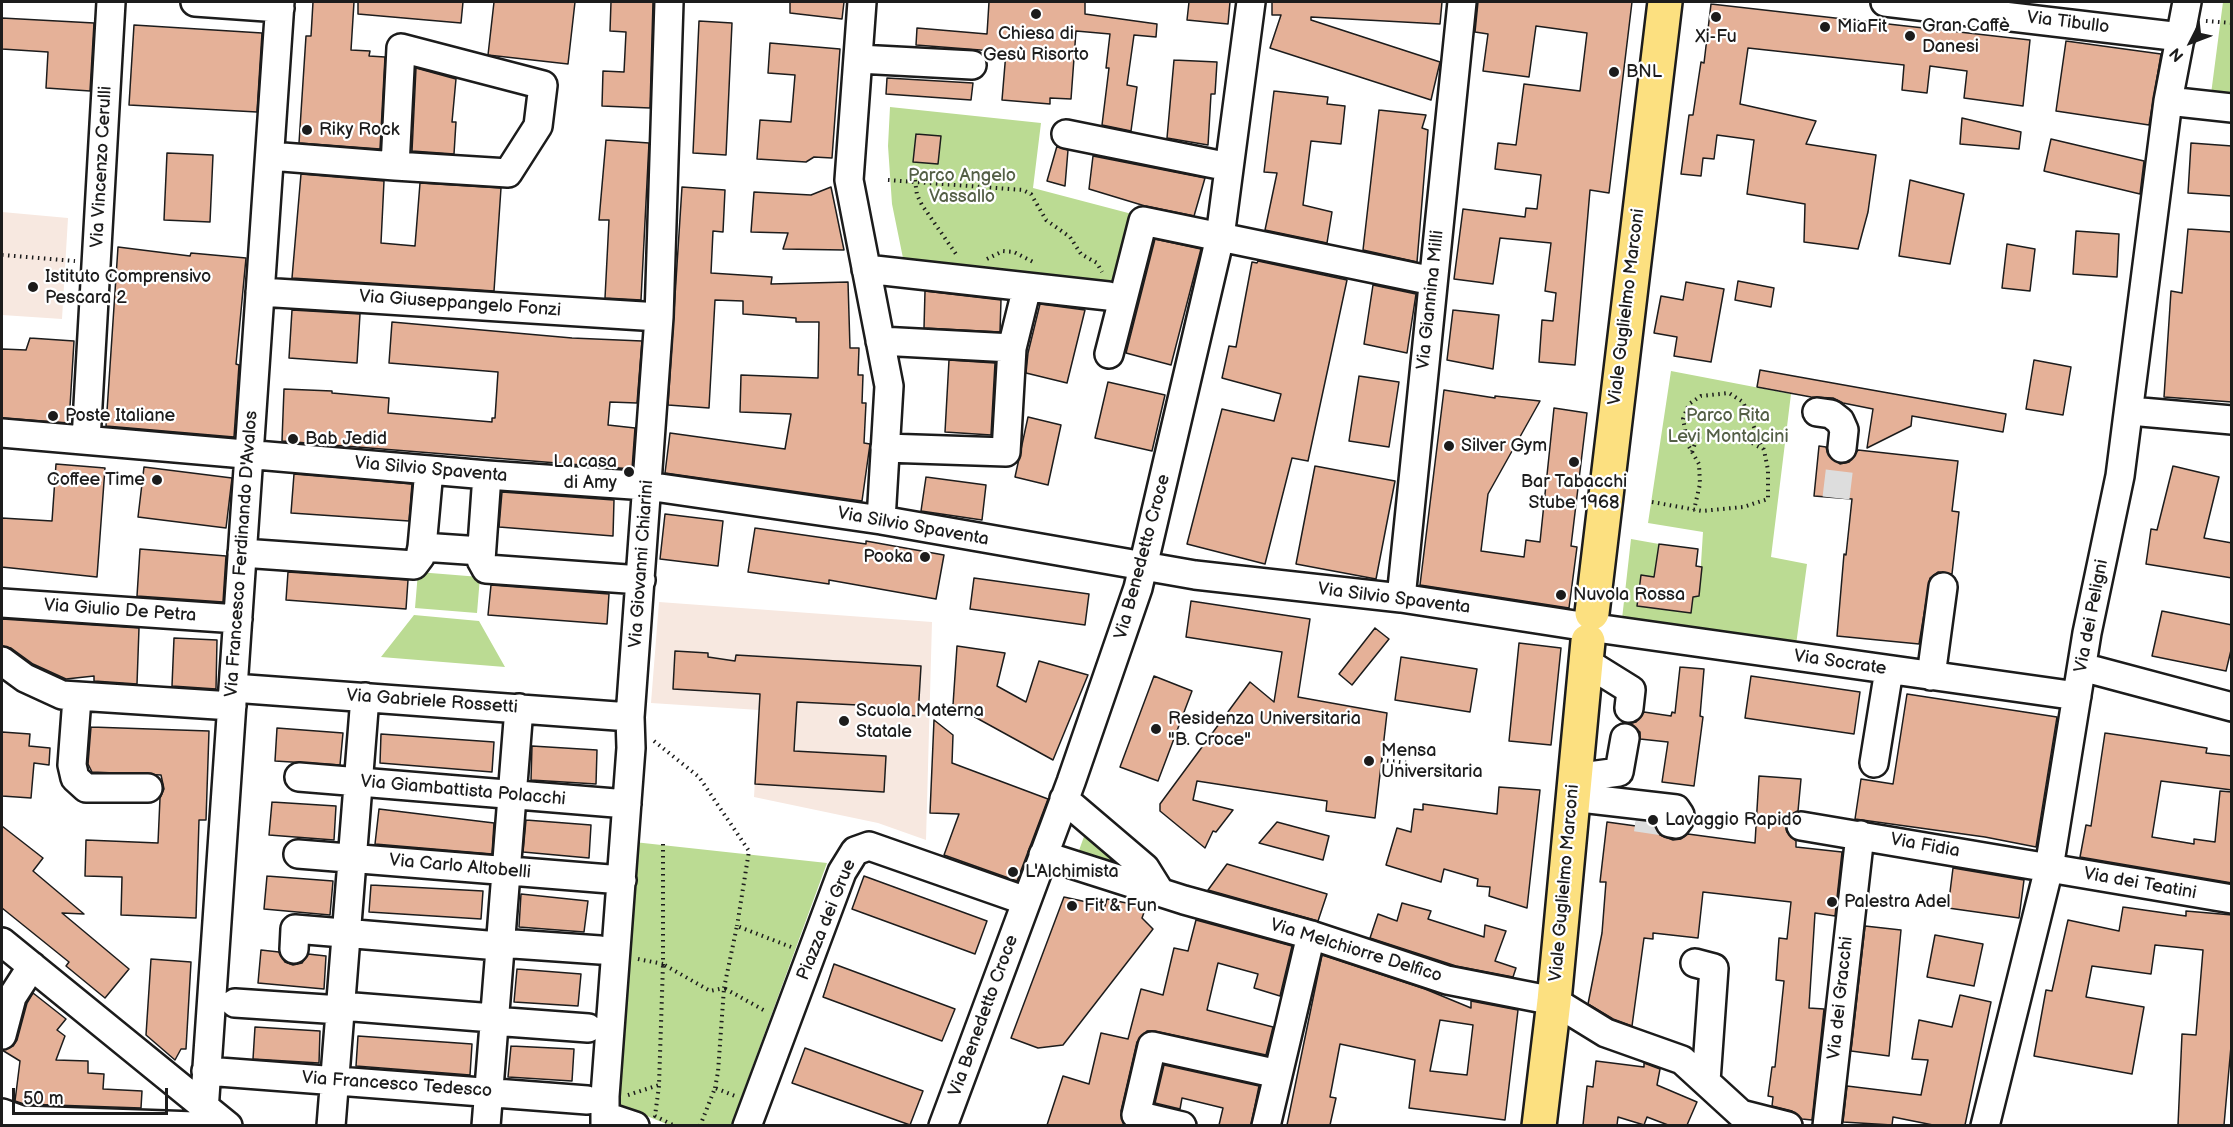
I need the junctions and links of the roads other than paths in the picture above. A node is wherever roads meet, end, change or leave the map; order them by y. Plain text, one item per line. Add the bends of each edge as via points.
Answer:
1 (111, 2) edge
2 (195, 2) edge
3 (669, 2) edge
4 (862, 2) edge
5 (1251, 2) edge
6 (1462, 2) edge
7 (1665, 2) edge
8 (1885, 2) edge
9 (2187, 2) edge
10 (1919, 4) edge
11 (280, 5) edge
12 (2181, 37) junction
13 (858, 59) junction
14 (972, 65) dead end
15 (2168, 101) junction
16 (2232, 108) edge
17 (1066, 134) dead end
18 (270, 156) junction
19 (395, 166) junction
20 (1229, 167) junction
21 (1220, 237) junction
22 (866, 269) junction
23 (1035, 278) junction
24 (1433, 281) junction
25 (1104, 287) road end
26 (260, 292) junction
27 (659, 317) junction
28 (880, 341) junction
29 (1012, 348) junction
30 (1109, 354) dead end
31 (2130, 411) junction
32 (1817, 412) dead end
33 (2232, 420) edge
34 (2, 433) edge
35 (86, 440) junction
36 (885, 448) junction
37 (1842, 448) tunnel mouth
38 (249, 454) junction
39 (429, 470) junction
40 (487, 475) junction
41 (647, 486) junction
42 (881, 520) junction
43 (422, 547) junction
44 (481, 551) junction
45 (242, 553) junction
46 (1144, 567) junction
47 (641, 580) junction
48 (1943, 588) dead end
49 (1401, 598) junction
50 (2, 603) edge
51 (238, 619) junction
52 (1589, 634) junction
53 (2, 660) edge
54 (2082, 667) junction
55 (1889, 670) junction
56 (1931, 676) junction
57 (2077, 696) junction
58 (232, 697) junction
59 (365, 697) junction
60 (77, 698) junction
61 (2232, 707) edge
62 (519, 708) junction
63 (1629, 708) dead end
64 (630, 717) junction
65 (1625, 738) dead end
66 (1875, 763) dead end
67 (299, 777) dead end
68 (358, 782) junction
69 (148, 788) dead end
70 (511, 795) junction
71 (1573, 795) junction
72 (1065, 799) junction
73 (627, 804) junction
74 (1636, 818) tunnel mouth
75 (1670, 823) dead end
76 (1801, 826) dead end
77 (1860, 834) junction
78 (298, 854) dead end
79 (1043, 855) junction
80 (352, 858) junction
81 (2049, 868) junction
82 (505, 870) junction
83 (622, 880) junction
84 (1172, 896) junction
85 (2232, 899) edge
86 (1026, 901) junction
87 (347, 933) junction
88 (1311, 935) junction
89 (2, 942) edge
90 (499, 944) junction
91 (294, 949) dead end
92 (600, 950) dead end
93 (1695, 963) dead end
94 (32, 966) junction
95 (1554, 1001) junction
96 (235, 1003) dead end
97 (341, 1008) junction
98 (493, 1019) junction
99 (588, 1028) dead end
100 (2, 1035) edge
101 (207, 1071) junction
102 (1278, 1074) junction
103 (335, 1081) junction
104 (1706, 1082) junction
105 (488, 1092) junction
106 (604, 1110) edge
107 (2, 1113) edge
108 (751, 1114) edge
109 (200, 1119) edge
110 (228, 1125) edge
111 (331, 1125) edge
112 (486, 1125) edge
113 (635, 1125) edge
114 (944, 1125) edge
115 (1182, 1125) edge
116 (1266, 1125) edge
117 (1539, 1125) edge
118 (1788, 1125) edge
119 (1827, 1125) edge
120 (1984, 1125) edge

1 - 35 street, Via Vincenzo Cerulli
2 - 11 street
3 - 27 street, Via Giovanni Chiarini
4 - 13 street
5 - 20 street, Via Benedetto Croce
6 - 24 street, Via Giannina Milli
7 - 52 main road, Viale Guglielmo Marconi
8 - 10 street, Via Tibullo
9 - 12 street, Via dei Peligni
10 - 12 street, Via Tibullo
11 - 18 street, Via Francesco Ferdinando D'Avalos
12 - 15 street, Via dei Peligni
13 - 14 street
13 - 22 street via 849,180
15 - 16 street
15 - 31 street, Via dei Peligni
17 - 20 street
18 - 19 street
18 - 26 street, Via Francesco Ferdinando D'Avalos
19 - 19 street via 507,173 538,126 543,85 401,48
20 - 21 street, Via Benedetto Croce
21 - 24 street
21 - 30 street via 1143,221
21 - 46 street, Via Benedetto Croce
22 - 23 street
22 - 28 street
23 - 25 street
23 - 29 street
24 - 49 street, Via Giannina Milli
26 - 27 street, Via Giuseppangelo Fonzi
26 - 38 street, Via Francesco Ferdinando D'Avalos
27 - 41 street, Via Giovanni Chiarini
28 - 29 street
28 - 36 street via 889,386
29 - 36 street via 1006,452
31 - 33 street
31 - 54 street, Via dei Peligni
32 - 37 street via 1831,414 1840,421 1844,430
34 - 35 street, Via Silvio Spaventa
35 - 38 street, Via Silvio Spaventa
36 - 42 street
38 - 39 street, Via Silvio Spaventa
38 - 45 street, Via Francesco Ferdinando D'Avalos
39 - 40 street, Via Silvio Spaventa
39 - 43 street
40 - 41 street, Via Silvio Spaventa
40 - 44 street
41 - 42 street, Via Silvio Spaventa
41 - 47 street, Via Giovanni Chiarini
42 - 46 street, Via Silvio Spaventa
43 - 44 street
43 - 45 street via 414,565
44 - 47 street via 482,565 491,570
45 - 51 street, Via Francesco Ferdinando D'Avalos
46 - 49 street, Via Silvio Spaventa
46 - 72 street, Via Benedetto Croce
47 - 64 street, Via Giovanni Chiarini
48 - 56 street
49 - 52 street, Via Silvio Spaventa
50 - 51 street, Via Giulio De Petra
51 - 58 street, Via Francesco Ferdinando D'Avalos
52 - 55 street, Via Socrate
52 - 63 street via 1631,690
52 - 71 main road, Viale Guglielmo Marconi
53 - 60 street, Via Gabriele Rossetti via 44,688
54 - 57 street, Via dei Peligni
54 - 61 street
55 - 56 street, Via Socrate
55 - 66 street
56 - 57 street, Via Socrate
57 - 81 street, Via dei Peligni
58 - 59 street, Via Gabriele Rossetti
58 - 60 street, Via Gabriele Rossetti
58 - 101 street, Via Francesco Ferdinando D'Avalos
59 - 62 street, Via Gabriele Rossetti
59 - 68 street
60 - 69 street via 72,765 75,778 86,788
62 - 64 street, Via Gabriele Rossetti
62 - 70 street
64 - 73 street, Via Giovanni Chiarini via 632,748
65 - 71 street via 1619,772
67 - 68 street, Via Giambattista Polacchi
68 - 70 street, Via Giambattista Polacchi
68 - 80 street
70 - 73 street, Via Giambattista Polacchi
70 - 82 street
71 - 74 street
71 - 75 street via 1676,809 1679,820
71 - 95 main road, Viale Guglielmo Marconi
72 - 79 street, Via Benedetto Croce
72 - 84 street
73 - 83 street, Via Giovanni Chiarini
76 - 77 street, Via Fidia
77 - 81 street, Via Fidia
77 - 119 street, Via dei Gracchi
78 - 80 street, Via Carlo Altobelli
79 - 84 street, Via Melchiorre Delfico
79 - 86 street, Via Benedetto Croce
80 - 82 street, Via Carlo Altobelli
80 - 87 street
81 - 85 street, Via dei Teatini
81 - 120 street, Via dei Peligni
82 - 83 street, Via Carlo Altobelli
82 - 90 street
83 - 106 street, Via Giovanni Chiarini
84 - 88 street, Via Melchiorre Delfico
86 - 108 street, Piazza dei Grue via 870,846 855,851 842,872
86 - 114 street, Via Benedetto Croce
87 - 90 street
87 - 91 street via 295,929
87 - 97 street
88 - 95 street, Via Melchiorre Delfico via 1447,980
88 - 102 street
89 - 94 street
90 - 92 street
90 - 98 street
93 - 104 street via 1714,968
94 - 100 street via 12,997
94 - 109 street
95 - 104 street via 1606,1033 1682,1060
95 - 117 main road, Viale Guglielmo Marconi
96 - 97 street
97 - 98 street
97 - 103 street
98 - 99 street
98 - 105 street
101 - 103 street, Via Francesco Tedesco
101 - 109 street, Via Francesco Ferdinando D'Avalos
102 - 115 street via 1152,1046 1136,1115
102 - 116 street
103 - 105 street, Via Francesco Tedesco
103 - 111 street
104 - 118 street via 1741,1114
105 - 106 street, Via Francesco Tedesco
105 - 112 street
106 - 113 street
107 - 109 street via 21,1120
109 - 110 street

